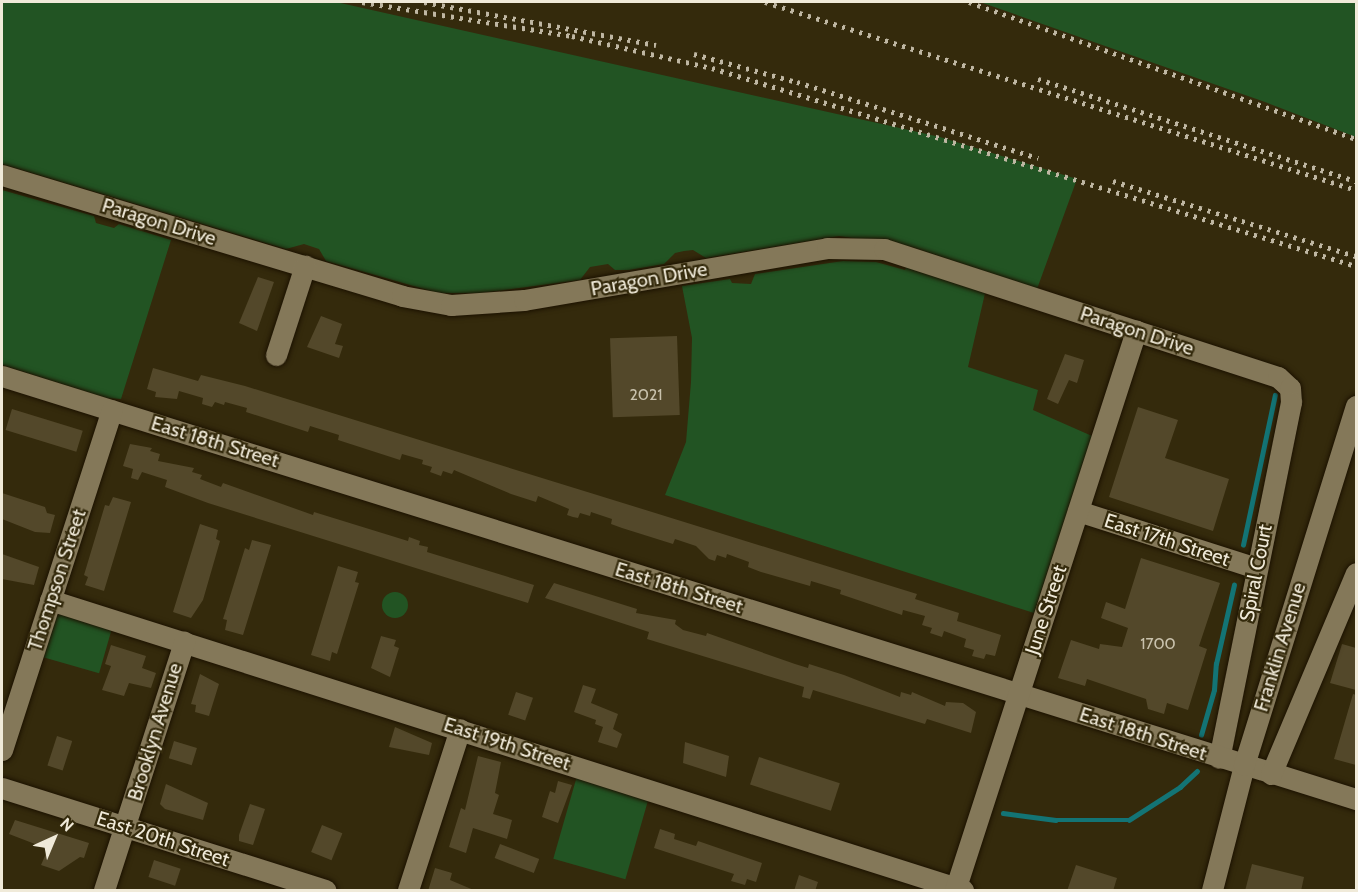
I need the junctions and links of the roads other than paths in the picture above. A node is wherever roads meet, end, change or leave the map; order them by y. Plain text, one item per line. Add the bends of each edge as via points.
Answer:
1 (2, 175) edge
2 (305, 266) junction
3 (1136, 331) junction
4 (276, 356) dead end
5 (2, 376) edge
6 (1290, 388) joint
7 (1356, 406) edge
8 (112, 410) junction
9 (1078, 511) junction
10 (1257, 568) junction
11 (1356, 572) edge
12 (50, 600) junction
13 (184, 642) junction
14 (1018, 694) junction
15 (460, 729) junction
16 (2, 750) edge
17 (1219, 758) junction
18 (1244, 765) junction
19 (1271, 774) junction
20 (2, 788) edge
21 (1356, 799) edge
22 (126, 827) junction
23 (958, 890) edge
24 (104, 891) edge
25 (325, 891) edge
26 (408, 891) edge
27 (1212, 891) edge

1 - 2 street, Paragon Drive
2 - 3 street, Paragon Drive via 402,296 471,306 826,248 860,246 899,253
2 - 4 street
3 - 6 street, Paragon Drive via 1278,377
3 - 9 street, June Street
5 - 8 street, East 18th Street
6 - 10 street, Spiral Court via 1291,402
7 - 18 street, Franklin Avenue
8 - 12 street, Thompson Street
8 - 14 street, East 18th Street
9 - 10 street, East 17th Street
9 - 14 street, June Street
10 - 17 street, Spiral Court
11 - 19 street
12 - 13 street, East 19th Street
12 - 16 street, Thompson Street
13 - 15 street, East 19th Street
13 - 22 street, Brooklyn Avenue
14 - 17 street, East 18th Street
14 - 23 street, June Street
15 - 23 street, East 19th Street
15 - 26 street
17 - 18 street, East 18th Street
18 - 19 street, East 18th Street
18 - 27 street, Franklin Avenue
19 - 21 street, East 18th Street
20 - 22 street, East 20th Street
22 - 24 street, Brooklyn Avenue
22 - 25 street, East 20th Street

